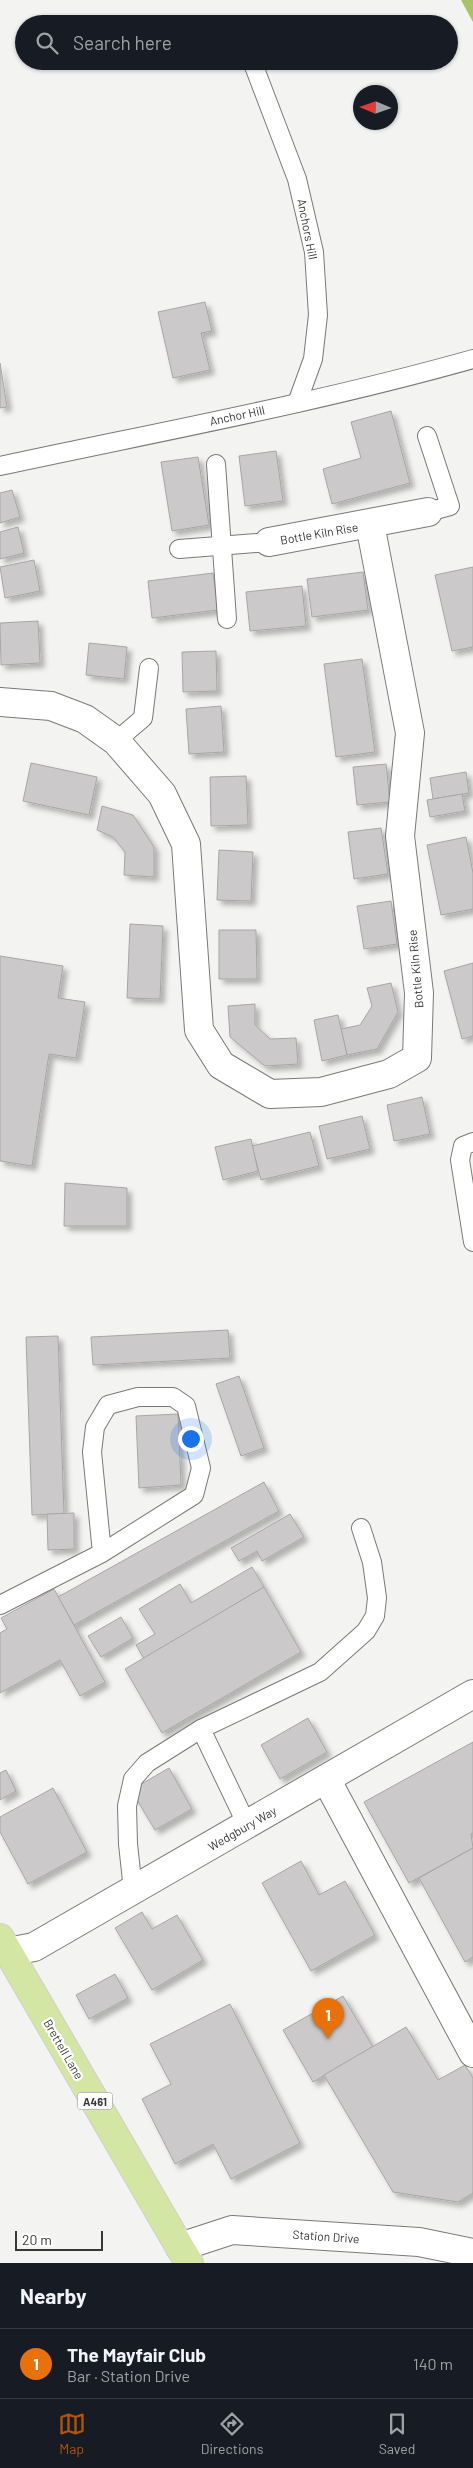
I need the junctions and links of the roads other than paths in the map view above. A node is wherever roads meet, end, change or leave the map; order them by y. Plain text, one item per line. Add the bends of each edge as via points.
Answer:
1 (255, 70) edge
2 (473, 359) edge
3 (297, 403) junction
4 (427, 436) dead end
5 (216, 464) dead end
6 (0, 466) edge
7 (428, 512) joint
8 (370, 524) junction
9 (269, 542) joint
10 (223, 546) junction
11 (179, 549) dead end
12 (227, 619) dead end
13 (149, 668) dead end
14 (0, 702) edge
15 (116, 741) junction
16 (473, 1142) edge
17 (473, 1242) edge
18 (361, 1528) dead end
19 (102, 1553) junction
20 (0, 1605) edge
21 (473, 1694) edge
22 (201, 1729) junction
23 (326, 1778) junction
24 (247, 1825) junction
25 (134, 1890) junction
26 (4, 1945) edge
27 (473, 2053) edge
28 (473, 2253) edge
29 (184, 2255) edge

1 - 3 lane, Anchors Hill via 297,179 314,252 318,315 313,359
2 - 3 lane, Anchor Hill
3 - 6 lane, Anchor Hill
4 - 7 lane via 450,506
5 - 10 lane
7 - 8 street, Bottle Kiln Rise
8 - 9 street, Bottle Kiln Rise
8 - 15 street, Bottle Kiln Rise via 410,733 400,836 419,993 418,1058 389,1074 321,1092 270,1094 222,1066 199,1030 186,844 162,794
9 - 10 lane
10 - 11 lane
10 - 12 lane
13 - 15 lane via 143,718
14 - 15 street, Bottle Kiln Rise via 51,706 86,719
16 - 17 lane via 464,1146 460,1160
18 - 22 lane via 372,1562 377,1598 375,1616 366,1631 320,1672
19 - 19 lane via 194,1494 201,1468 197,1448 186,1406 174,1396 138,1397 108,1405 95,1427 92,1452
19 - 20 lane
21 - 23 street, Wedgbury Way
22 - 24 lane
22 - 25 lane via 147,1763 133,1779 127,1806
23 - 24 street, Wedgbury Way
23 - 27 street
24 - 25 street, Wedgbury Way
25 - 26 street, Wedgbury Way via 34,1947
26 - 29 main road, Brettell Lane / A461
28 - 29 street, Station Drive via 419,2242 232,2230

